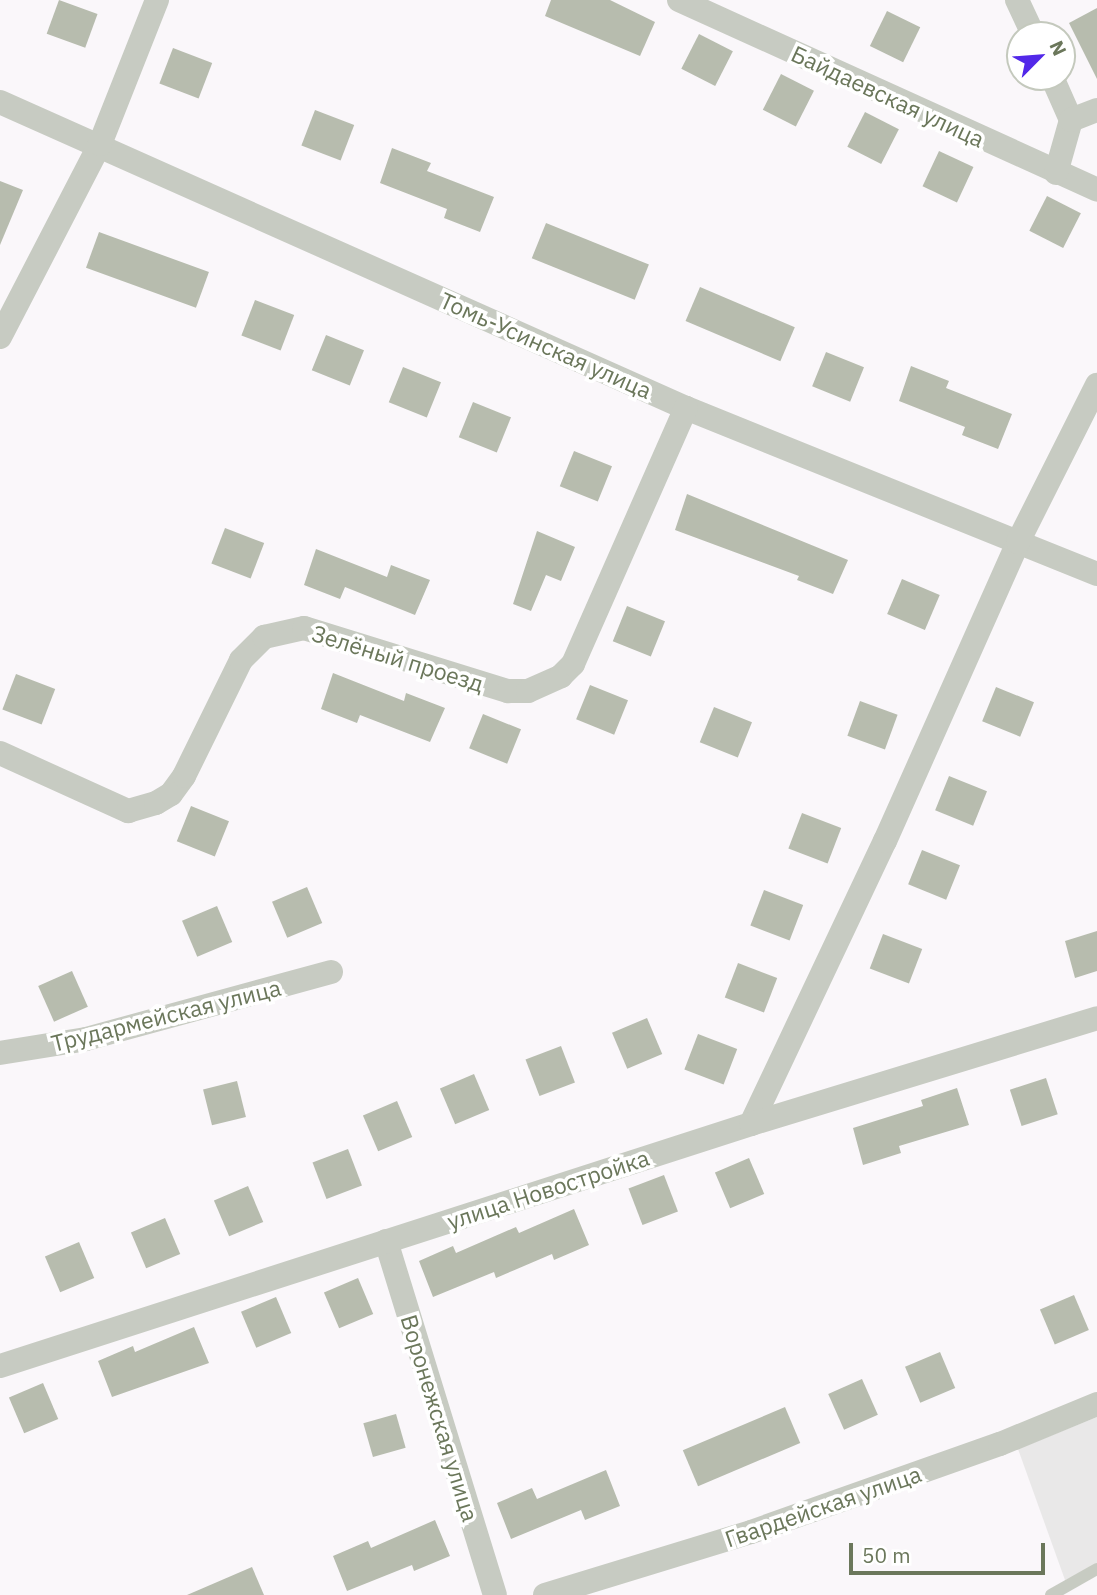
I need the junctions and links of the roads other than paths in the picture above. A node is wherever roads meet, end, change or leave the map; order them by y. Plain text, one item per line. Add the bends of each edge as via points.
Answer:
1 (157, 0) edge
2 (679, 0) edge
3 (1017, 0) edge
4 (1027, 21) edge
5 (1058, 91) edge
6 (0, 102) edge
7 (1097, 110) edge
8 (1071, 120) junction
9 (100, 144) junction
10 (1056, 173) junction
11 (1097, 190) edge
12 (0, 337) edge
13 (1097, 385) edge
14 (686, 408) junction
15 (1018, 542) junction
16 (1097, 574) edge
17 (0, 752) edge
18 (331, 972) dead end
19 (1097, 1018) edge
20 (0, 1053) edge
21 (751, 1124) junction
22 (386, 1241) junction
23 (0, 1366) edge
24 (1097, 1404) edge
25 (1097, 1569) edge
26 (495, 1595) edge
27 (545, 1595) edge
28 (1051, 1595) edge

1 - 9 street
2 - 10 street, Байдаевская улица
3 - 4 street
5 - 8 street
6 - 9 street, Томь-Усинская улица
7 - 8 street
8 - 10 street
9 - 12 street
9 - 14 street, Томь-Усинская улица
10 - 11 street, Байдаевская улица
13 - 15 street
14 - 15 street, Томь-Усинская улица
14 - 17 street, Зелёный проезд via 573,664 561,676 528,691 508,691 304,628 264,637 242,660 184,776 172,794 156,803 128,811
15 - 16 street, Томь-Усинская улица
15 - 21 street via 885,841
18 - 20 street, Трудармейская улица via 86,1039
19 - 21 street, улица Новостройка
21 - 22 street, улица Новостройка
22 - 23 street, улица Новостройка
22 - 26 street, Воронежская улица
24 - 27 street, Гвардейская улица via 1000,1444 751,1532
25 - 28 lane

